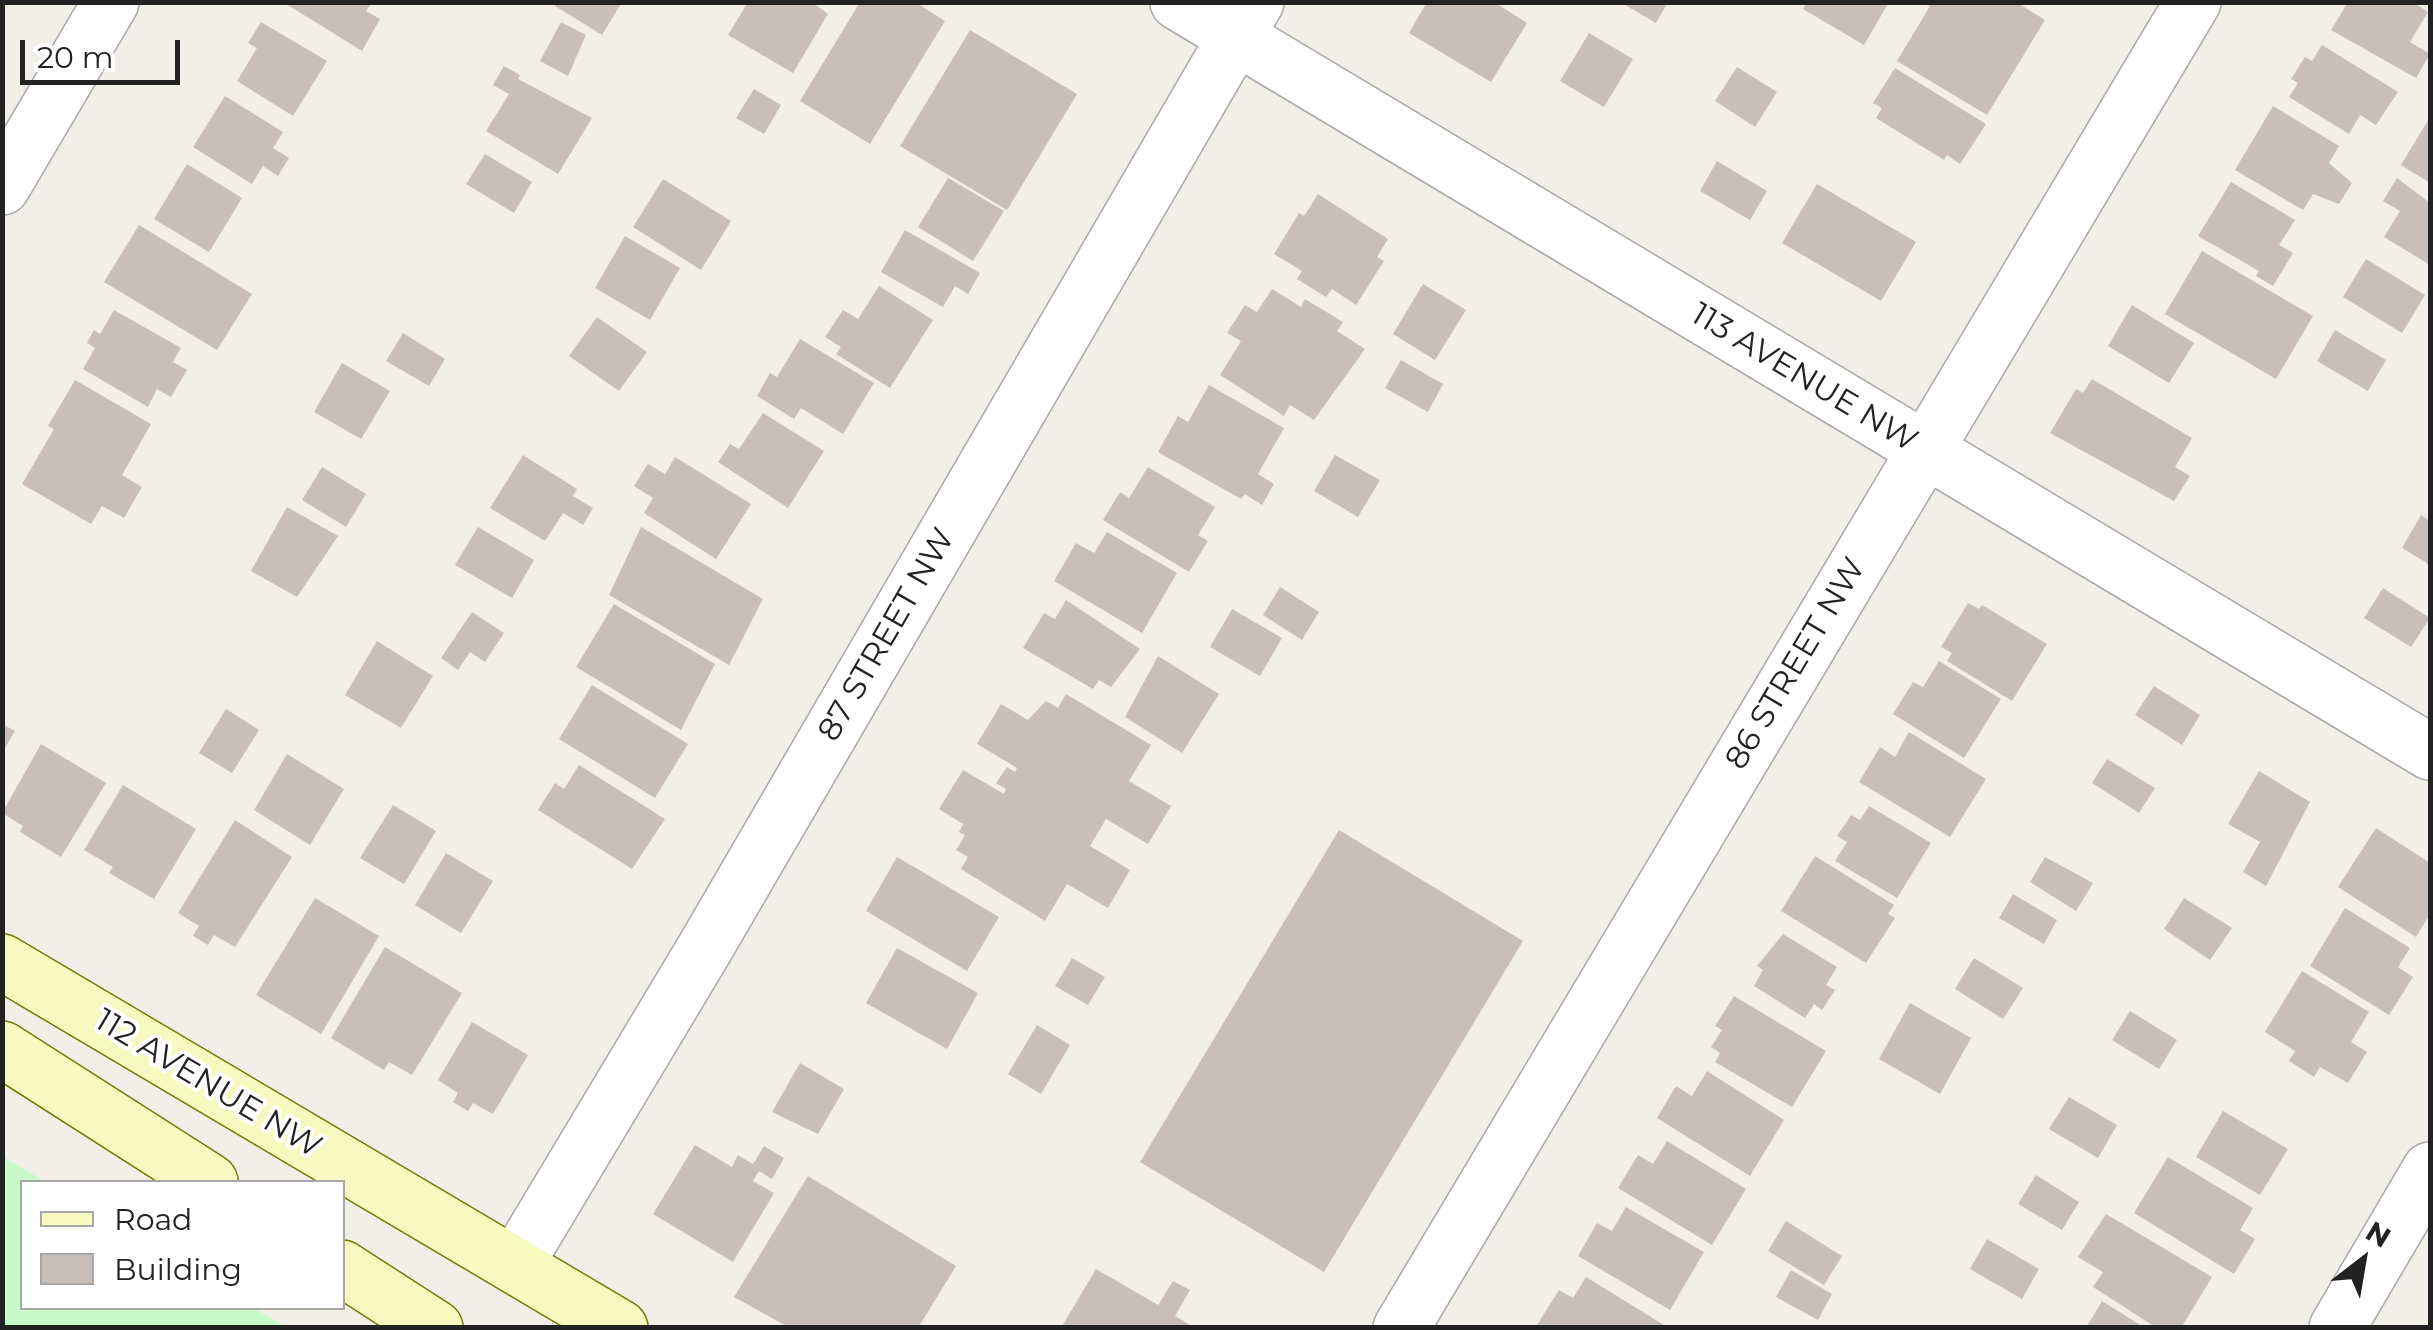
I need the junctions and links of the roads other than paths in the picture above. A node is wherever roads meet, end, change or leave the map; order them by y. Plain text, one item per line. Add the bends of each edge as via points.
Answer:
1 (111, 2) edge
2 (1178, 2) edge
3 (2193, 2) edge
4 (1246, 20) edge
5 (2, 187) edge
6 (1923, 450) junction
7 (2430, 752) edge
8 (2, 962) edge
9 (2, 1049) edge
10 (2430, 1170) edge
11 (207, 1180) edge
12 (515, 1265) junction
13 (345, 1270) edge
14 (436, 1328) edge
15 (620, 1328) edge
16 (1401, 1328) edge
17 (2337, 1328) edge

1 - 5 street
2 - 4 street, 113 AVENUE NW
3 - 6 street, 86 STREET NW
4 - 6 street, 113 AVENUE NW
4 - 12 street, 87 STREET NW
6 - 7 street, 113 AVENUE NW
6 - 16 street, 86 STREET NW
8 - 12 main road, 112 AVENUE NW
9 - 11 main road
10 - 17 street
12 - 15 main road, 112 AVENUE NW
13 - 14 main road

